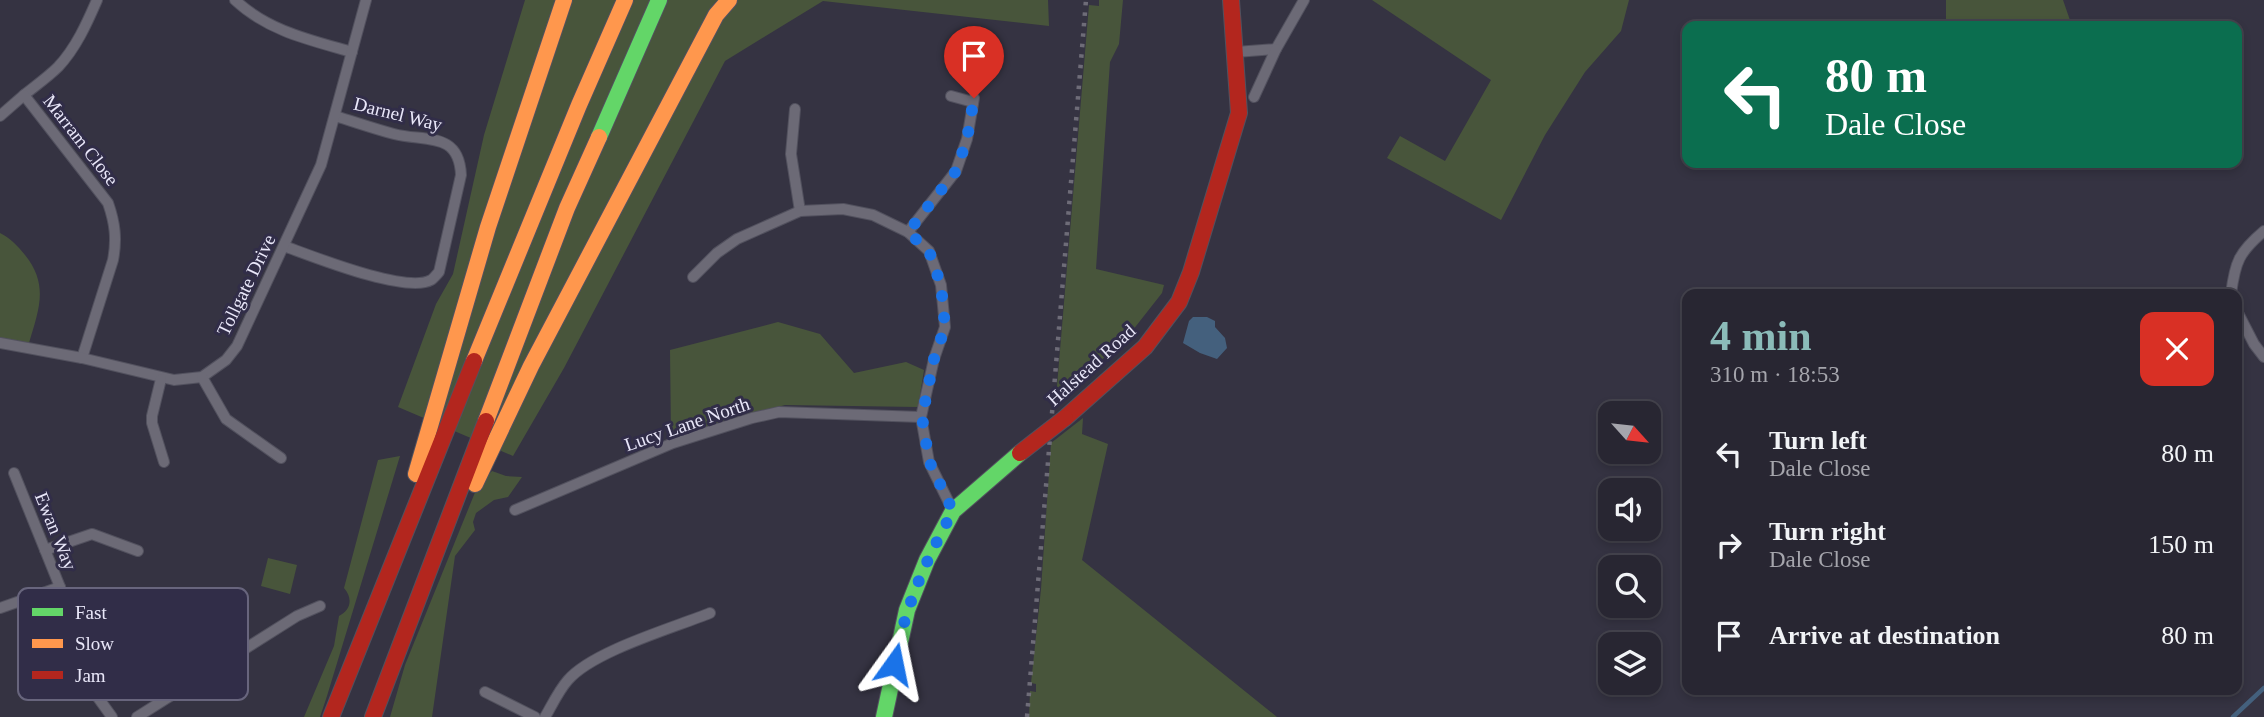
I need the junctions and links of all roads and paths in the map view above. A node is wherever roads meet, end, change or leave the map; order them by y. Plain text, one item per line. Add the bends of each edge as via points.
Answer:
1 (97, 0) edge
2 (235, 0) edge
3 (366, 0) edge
4 (565, 0) edge
5 (625, 0) edge
6 (659, 0) edge
7 (729, 0) edge
8 (1231, 0) edge
9 (1304, 0) edge
10 (90, 17) junction
11 (102, 23) dead end
12 (1276, 49) junction
13 (352, 52) junction
14 (1236, 52) junction
15 (24, 95) junction
16 (951, 96) dead end
17 (1254, 97) dead end
18 (795, 109) dead end
19 (0, 116) edge
20 (335, 116) junction
21 (800, 211) junction
22 (2264, 231) edge
23 (908, 232) junction
24 (284, 246) junction
25 (693, 277) dead end
26 (2232, 289) edge
27 (2242, 321) edge
28 (0, 343) edge
29 (2264, 357) edge
30 (82, 358) junction
31 (202, 377) junction
32 (161, 379) junction
33 (922, 417) junction
34 (281, 458) dead end
35 (164, 462) dead end
36 (14, 473) dead end
37 (515, 510) dead end
38 (953, 511) junction
39 (46, 550) junction
40 (138, 551) dead end
41 (395, 554) junction
42 (60, 587) joint
43 (57, 588) edge
44 (418, 599) junction
45 (18, 602) edge
46 (320, 606) dead end
47 (0, 608) edge
48 (710, 613) dead end
49 (248, 647) edge
50 (485, 692) dead end
51 (100, 700) edge
52 (164, 700) edge
53 (112, 717) edge
54 (137, 717) edge
55 (331, 717) edge
56 (373, 717) edge
57 (535, 717) edge
58 (545, 717) edge
59 (884, 717) edge

1 - 10 street
2 - 13 street via 288,34
3 - 13 street, Tollgate Drive
4 - 41 main road via 488,226
5 - 41 main road
6 - 44 main road via 567,208
7 - 44 main road via 716,15 581,267
8 - 14 main road, Halstead Road
9 - 12 street
10 - 11 street
10 - 15 street via 58,67
12 - 14 street
12 - 17 street
13 - 20 street, Tollgate Drive
14 - 38 main road, Halstead Road, bridge via 1239,113 1179,302 1145,347
15 - 19 street, Marram Close
15 - 30 street, Marram Close via 108,203 115,224 113,260
16 - 23 street via 974,100 967,139 956,171
18 - 21 street via 791,154
20 - 24 street, Tollgate Drive via 321,165
20 - 24 street, Darnel Way via 397,135 433,139 454,151 461,163 461,176 439,272 423,282 362,274
21 - 23 street via 843,209 873,215
21 - 25 street via 737,239
22 - 26 street via 2245,247 2234,270
23 - 33 street via 929,251 941,285 945,327
24 - 31 street, Tollgate Drive via 237,346
27 - 29 street
28 - 30 street
30 - 32 street
31 - 32 street
31 - 34 street via 226,419
32 - 35 street via 152,423
33 - 37 street, Lucy Lane North via 779,412 752,418 673,443
33 - 38 street via 929,461
36 - 39 street, Ewan Way
38 - 59 main road, Halstead Road via 926,560 907,610
39 - 40 street via 92,534
39 - 42 street, Ewan Way
41 - 55 main road
42 - 43 street
44 - 56 main road
45 - 47 street
46 - 49 street
48 - 58 street via 592,660 568,680
50 - 57 street
51 - 53 street, Ewan Way
52 - 54 street

